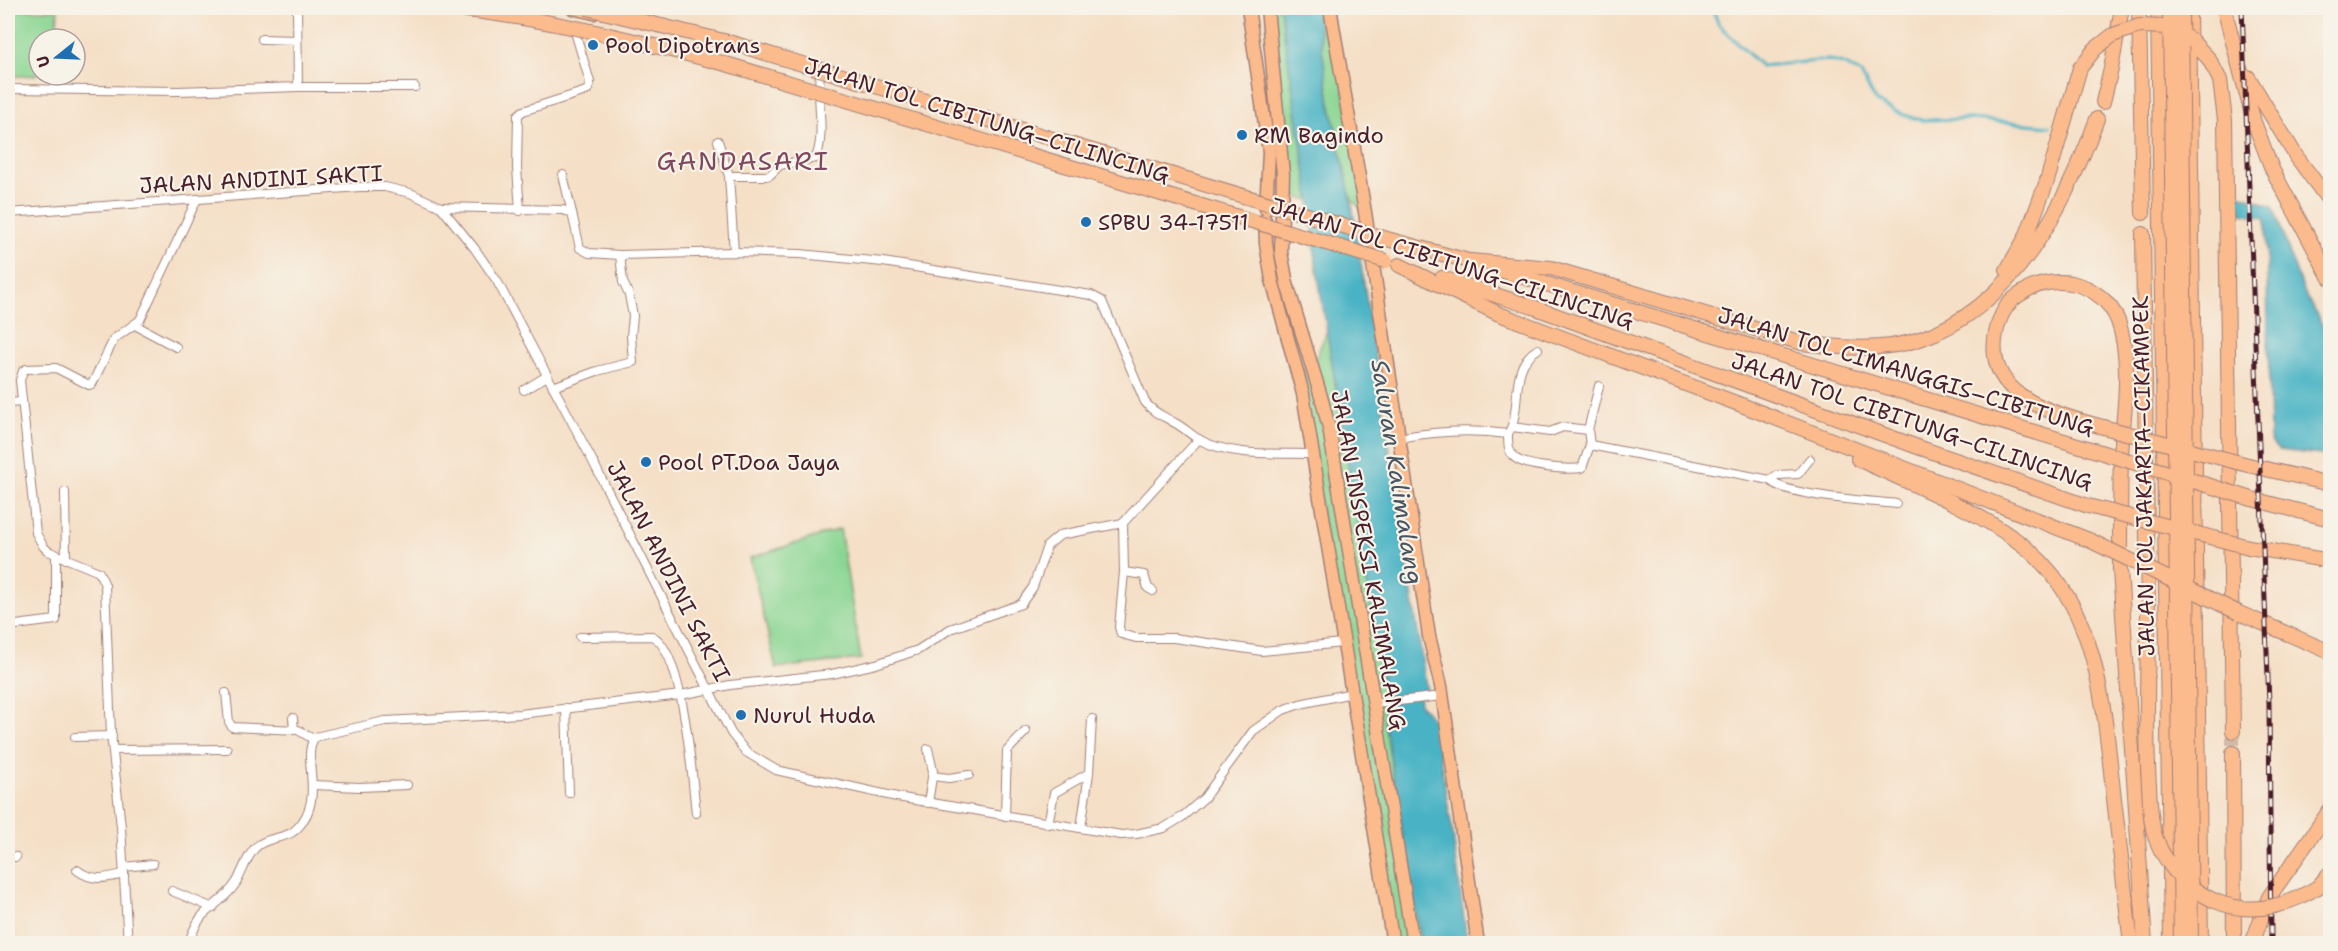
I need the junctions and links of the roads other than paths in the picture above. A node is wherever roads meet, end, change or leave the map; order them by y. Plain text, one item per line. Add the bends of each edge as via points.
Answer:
1 (297, 8) edge
2 (447, 8) edge
3 (488, 8) edge
4 (572, 8) edge
5 (587, 8) edge
6 (1248, 8) edge
7 (1267, 8) edge
8 (1330, 8) edge
9 (2122, 8) edge
10 (2139, 8) edge
11 (2158, 8) edge
12 (2170, 8) edge
13 (2181, 8) edge
14 (2189, 8) edge
15 (2224, 8) edge
16 (572, 21) junction
17 (635, 28) junction
18 (2230, 34) junction
19 (262, 39) dead end
20 (297, 40) junction
21 (819, 81) junction
22 (298, 87) junction
23 (416, 87) dead end
24 (8, 89) edge
25 (2103, 102) dead end
26 (2097, 119) dead end
27 (718, 141) dead end
28 (563, 176) dead end
29 (729, 176) junction
30 (2329, 199) edge
31 (195, 204) junction
32 (441, 207) junction
33 (520, 211) junction
34 (8, 213) edge
35 (572, 213) junction
36 (2143, 213) dead end
37 (1266, 215) junction
38 (1282, 219) junction
39 (1296, 224) junction
40 (2143, 234) dead end
41 (1364, 237) junction
42 (1366, 251) junction
43 (734, 252) junction
44 (620, 255) junction
45 (1470, 261) junction
46 (1393, 263) junction
47 (2331, 278) edge
48 (1992, 295) junction
49 (135, 325) junction
50 (176, 347) dead end
51 (1538, 349) dead end
52 (1312, 367) junction
53 (1298, 371) junction
54 (548, 376) junction
55 (1599, 386) dead end
56 (553, 387) junction
57 (524, 390) dead end
58 (22, 402) junction
59 (8, 403) edge
60 (1744, 406) junction
61 (1588, 430) junction
62 (1510, 431) junction
63 (1399, 438) junction
64 (1199, 440) junction
65 (1590, 445) junction
66 (1312, 454) junction
67 (1810, 459) dead end
68 (2253, 466) junction
69 (2331, 477) edge
70 (1770, 480) junction
71 (2331, 484) edge
72 (65, 492) dead end
73 (1896, 504) dead end
74 (2331, 519) edge
75 (1123, 523) junction
76 (56, 555) junction
77 (66, 559) junction
78 (2331, 561) edge
79 (1124, 572) junction
80 (1153, 591) dead end
81 (8, 626) edge
82 (580, 637) dead end
83 (1342, 643) junction
84 (2331, 652) edge
85 (707, 688) junction
86 (226, 693) dead end
87 (1352, 693) junction
88 (681, 695) junction
89 (1442, 696) junction
90 (1377, 704) junction
91 (566, 708) junction
92 (294, 718) dead end
93 (1092, 719) dead end
94 (294, 730) junction
95 (1026, 731) dead end
96 (2233, 731) tunnel mouth
97 (112, 736) junction
98 (75, 737) dead end
99 (313, 739) junction
100 (928, 749) dead end
101 (113, 750) junction
102 (227, 750) dead end
103 (2233, 753) tunnel mouth
104 (1089, 773) junction
105 (969, 775) dead end
106 (932, 776) junction
107 (313, 784) junction
108 (407, 785) dead end
109 (569, 793) dead end
110 (928, 802) junction
111 (2331, 810) edge
112 (696, 813) dead end
113 (1005, 816) junction
114 (1048, 824) junction
115 (1081, 828) junction
116 (153, 864) dead end
117 (77, 870) dead end
118 (124, 870) junction
119 (2331, 873) edge
120 (172, 891) dead end
121 (213, 908) junction
122 (128, 944) edge
123 (188, 944) edge
124 (1393, 944) edge
125 (1413, 944) edge
126 (1478, 944) edge
127 (2131, 944) edge
128 (2145, 944) edge
129 (2171, 944) edge
130 (2181, 944) edge
131 (2191, 944) edge
132 (2201, 944) edge
133 (2234, 944) edge
134 (2252, 944) edge

1 - 20 street
2 - 46 highway, JALAN TOL CIBITUNG–CILINCING, bridge via 560,24 726,64
3 - 16 main road
4 - 17 main road
5 - 45 highway, JALAN TOL CIBITUNG–CILINCING, bridge via 732,43
6 - 37 main road, JALAN INSPEKSI KALIMALANG via 1269,152
7 - 38 main road, JALAN INSPEKSI KALIMALANG via 1280,125
8 - 41 main road
9 - 25 highway
10 - 36 highway
11 - 129 highway, JALAN TOL JAKARTA–CIKAMPEK
12 - 130 highway, bridge
13 - 131 highway, bridge
14 - 132 highway
15 - 18 highway
16 - 17 main road
16 - 33 street via 589,88 518,115
17 - 21 main road
18 - 30 highway via 2260,100
18 - 47 highway via 2254,122 2272,169
19 - 20 street
20 - 22 street
21 - 29 street via 816,158 780,165 766,176
21 - 37 main road
22 - 23 street
22 - 24 street via 178,91
26 - 48 highway via 2079,166 2031,252
27 - 29 street
28 - 35 street
29 - 43 street
31 - 32 street, JALAN ANDINI SAKTI via 338,188 385,187
31 - 34 street, JALAN ANDINI SAKTI
31 - 49 street
32 - 33 street
32 - 54 street, JALAN ANDINI SAKTI via 497,281
33 - 35 street
35 - 44 street via 580,249
37 - 38 main road
37 - 53 main road, JALAN INSPEKSI KALIMALANG via 1272,280
38 - 39 main road
38 - 52 main road, JALAN INSPEKSI KALIMALANG via 1284,268
39 - 41 main road
39 - 42 main road, bridge
40 - 119 highway, bridge via 2148,764 2156,839 2170,866 2190,887 2213,901 2236,908 2264,909 2295,900 2318,887
41 - 42 main road
42 - 63 main road
43 - 44 street
43 - 64 street via 883,262 1091,295 1102,301 1145,402 1151,410
44 - 56 street via 633,316 633,362
45 - 48 highway via 1551,268 1802,343 1840,348 1919,340 1957,322
45 - 74 highway, JALAN TOL CIMANGGIS–CIBITUNG, bridge via 2253,499
46 - 60 highway via 1499,314
46 - 78 highway, JALAN TOL CIBITUNG–CILINCING, bridge via 1533,307 2088,506 2249,547
48 - 96 highway, bridge via 2026,237 2080,68 2113,35 2139,26 2167,27 2191,40 2220,80 2225,120
49 - 50 street
49 - 58 street via 114,339 92,384 56,368 23,371
51 - 62 street via 1523,362
52 - 53 main road
52 - 90 main road, JALAN INSPEKSI KALIMALANG via 1329,428
53 - 66 main road, JALAN INSPEKSI KALIMALANG
54 - 56 street, JALAN ANDINI SAKTI
54 - 57 street
55 - 61 street
56 - 85 street, JALAN ANDINI SAKTI
58 - 59 street
58 - 76 street via 36,532 43,546
60 - 84 highway, bridge via 2089,540 2239,613
60 - 127 highway via 1991,524 2037,558 2069,597 2082,621 2099,678
61 - 62 street via 1563,427 1550,432
61 - 65 street
62 - 63 street via 1453,430
62 - 65 street via 1512,456 1528,464 1582,468
63 - 89 main road
64 - 66 street via 1243,451
64 - 75 street
65 - 70 street
66 - 83 main road, JALAN INSPEKSI KALIMALANG
67 - 70 street via 1798,474 1777,475
68 - 69 highway
68 - 71 highway
68 - 128 highway, bridge via 2088,423 2059,415 2029,402 2012,389 2001,373 1995,349 1998,325 2009,304 2028,289 2053,282 2082,285 2107,303 2117,318 2124,342 2126,372 2120,508 2120,570
70 - 73 street via 1777,486 1812,494
72 - 77 street
75 - 79 street
75 - 85 street via 1060,535 1047,546 1033,587 1021,604 950,629 918,650 832,674
76 - 77 street
76 - 81 street via 56,620
77 - 97 street via 99,572 104,579
79 - 80 street via 1144,575
79 - 83 street via 1119,627 1124,635 1262,651
82 - 88 street via 659,639
83 - 87 main road, JALAN INSPEKSI KALIMALANG
85 - 88 street
85 - 110 street, JALAN ANDINI SAKTI via 739,744 776,770
86 - 94 street via 232,727
87 - 115 street, JALAN ANDINI SAKTI via 1300,704 1268,720 1253,731 1204,798 1164,828 1121,835
87 - 124 main road, JALAN INSPEKSI KALIMALANG
88 - 91 street
88 - 112 street
89 - 90 street
89 - 126 main road
90 - 125 main road, JALAN INSPEKSI KALIMALANG
91 - 99 street via 385,722
91 - 109 street
92 - 94 street
93 - 104 street
94 - 99 street
95 - 113 street via 1007,751
97 - 98 street
97 - 101 street
99 - 107 street
100 - 106 street
101 - 102 street
101 - 118 street
103 - 133 highway
104 - 114 street via 1054,793
104 - 115 street
105 - 106 street
106 - 110 street
107 - 108 street
107 - 121 street via 308,814 302,823 285,837 259,845 226,897
110 - 113 street, JALAN ANDINI SAKTI
111 - 134 highway via 2270,897
113 - 114 street, JALAN ANDINI SAKTI
114 - 115 street, JALAN ANDINI SAKTI
116 - 118 street
117 - 118 street via 96,879
118 - 122 street
120 - 121 street
121 - 123 street via 198,921

